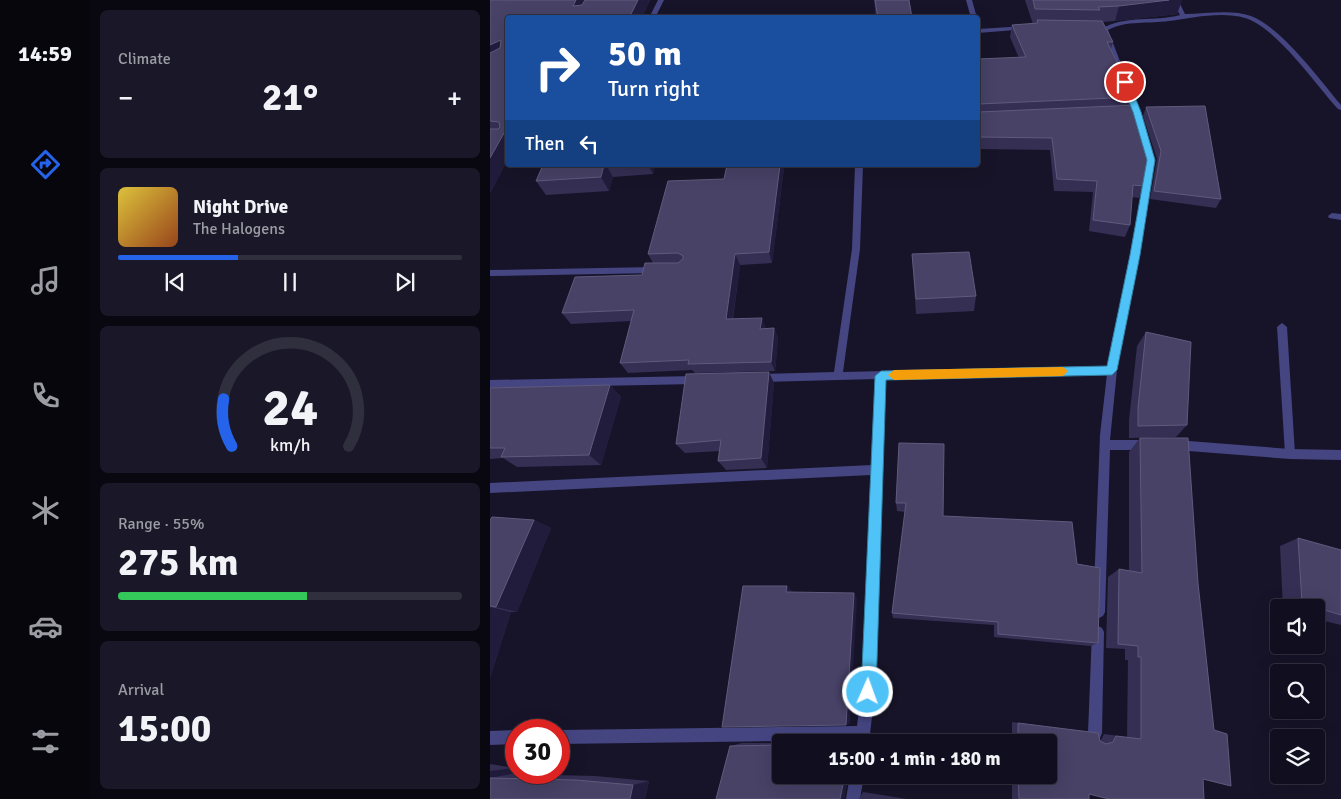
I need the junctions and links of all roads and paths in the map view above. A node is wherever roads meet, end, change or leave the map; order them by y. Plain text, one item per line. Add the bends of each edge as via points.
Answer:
1 (661, 0) edge
2 (969, 0) edge
3 (1176, 0) edge
4 (654, 15) edge
5 (973, 15) edge
6 (1183, 16) junction
7 (1036, 28) edge
8 (980, 30) edge
9 (1124, 79) edge
10 (1340, 108) edge
11 (1142, 132) edge
12 (859, 167) edge
13 (1332, 216) dead end
14 (1341, 217) edge
15 (665, 269) edge
16 (490, 273) edge
17 (1282, 327) dead end
18 (1112, 370) junction
19 (838, 376) junction
20 (881, 376) junction
21 (748, 378) edge
22 (708, 379) edge
23 (490, 384) edge
24 (1105, 445) junction
25 (1290, 454) junction
26 (1341, 456) edge
27 (877, 470) junction
28 (490, 488) edge
29 (1094, 733) edge
30 (863, 734) edge
31 (505, 737) edge
32 (570, 737) edge
33 (490, 738) edge
34 (772, 738) edge
35 (856, 784) edge
36 (853, 799) edge

1 - 4 street
2 - 5 street
3 - 6 street
6 - 9 street via 1160,21 1118,23 1100,29
6 - 10 street via 1248,17 1262,23
7 - 8 street
11 - 18 street via 1151,160
12 - 19 street via 856,249
13 - 14 street
15 - 16 street
17 - 25 street
18 - 20 street
18 - 24 street
19 - 20 street
19 - 21 street
20 - 27 street
22 - 23 street
24 - 25 street via 1159,444
24 - 29 street
25 - 26 street
27 - 28 street
27 - 30 street via 868,692
31 - 33 street
32 - 34 street
35 - 36 street

